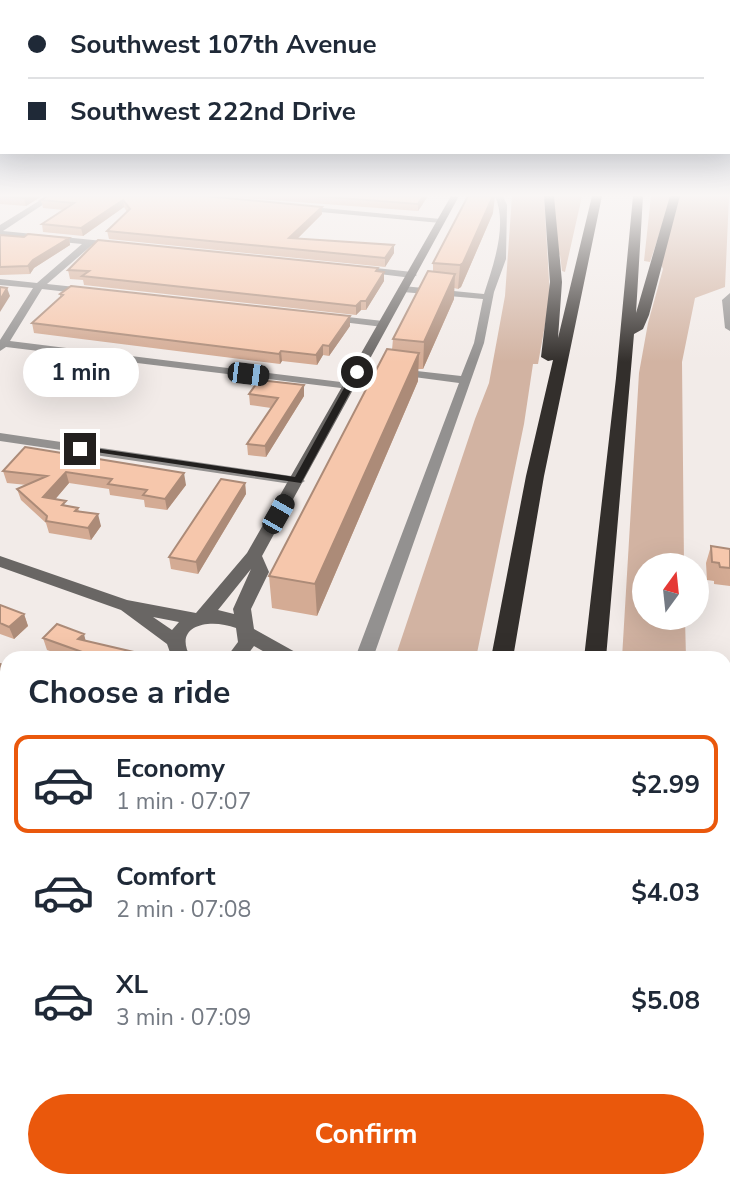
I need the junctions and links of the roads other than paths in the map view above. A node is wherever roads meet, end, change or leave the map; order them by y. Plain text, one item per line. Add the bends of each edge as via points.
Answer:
1 (79, 251) edge
2 (424, 251) edge
3 (502, 251) edge
4 (552, 251) edge
5 (585, 251) edge
6 (634, 251) edge
7 (660, 251) edge
8 (349, 268) edge
9 (412, 275) junction
10 (0, 282) edge
11 (39, 286) junction
12 (403, 289) junction
13 (92, 292) edge
14 (730, 296) edge
15 (488, 297) junction
16 (323, 317) edge
17 (383, 324) junction
18 (730, 324) edge
19 (627, 334) junction
20 (0, 345) edge
21 (386, 371) edge
22 (466, 380) junction
23 (349, 386) junction
24 (0, 437) edge
25 (535, 477) junction
26 (298, 481) junction
27 (254, 556) junction
28 (0, 561) edge
29 (124, 605) junction
30 (199, 618) junction
31 (246, 629) junction
32 (177, 651) edge
33 (179, 651) edge
34 (241, 651) edge
35 (279, 651) edge
36 (367, 651) edge
37 (503, 651) edge
38 (595, 651) edge

1 - 11 street
2 - 9 street
3 - 15 street
4 - 25 highway via 555,303
5 - 25 highway
6 - 19 highway
7 - 19 highway via 638,326
8 - 9 street
9 - 12 street
10 - 11 street
11 - 13 street
11 - 20 street
12 - 15 street
12 - 17 street
14 - 18 street
15 - 22 street
16 - 17 street
17 - 23 street
19 - 38 highway
20 - 23 street
21 - 22 street
22 - 36 street
23 - 26 street
24 - 26 street
25 - 37 highway
26 - 27 street
27 - 30 street
27 - 31 street via 260,572 243,604
28 - 29 street
29 - 30 street
29 - 32 street
30 - 31 street via 226,617
30 - 33 street via 181,630
31 - 34 street
31 - 35 street

